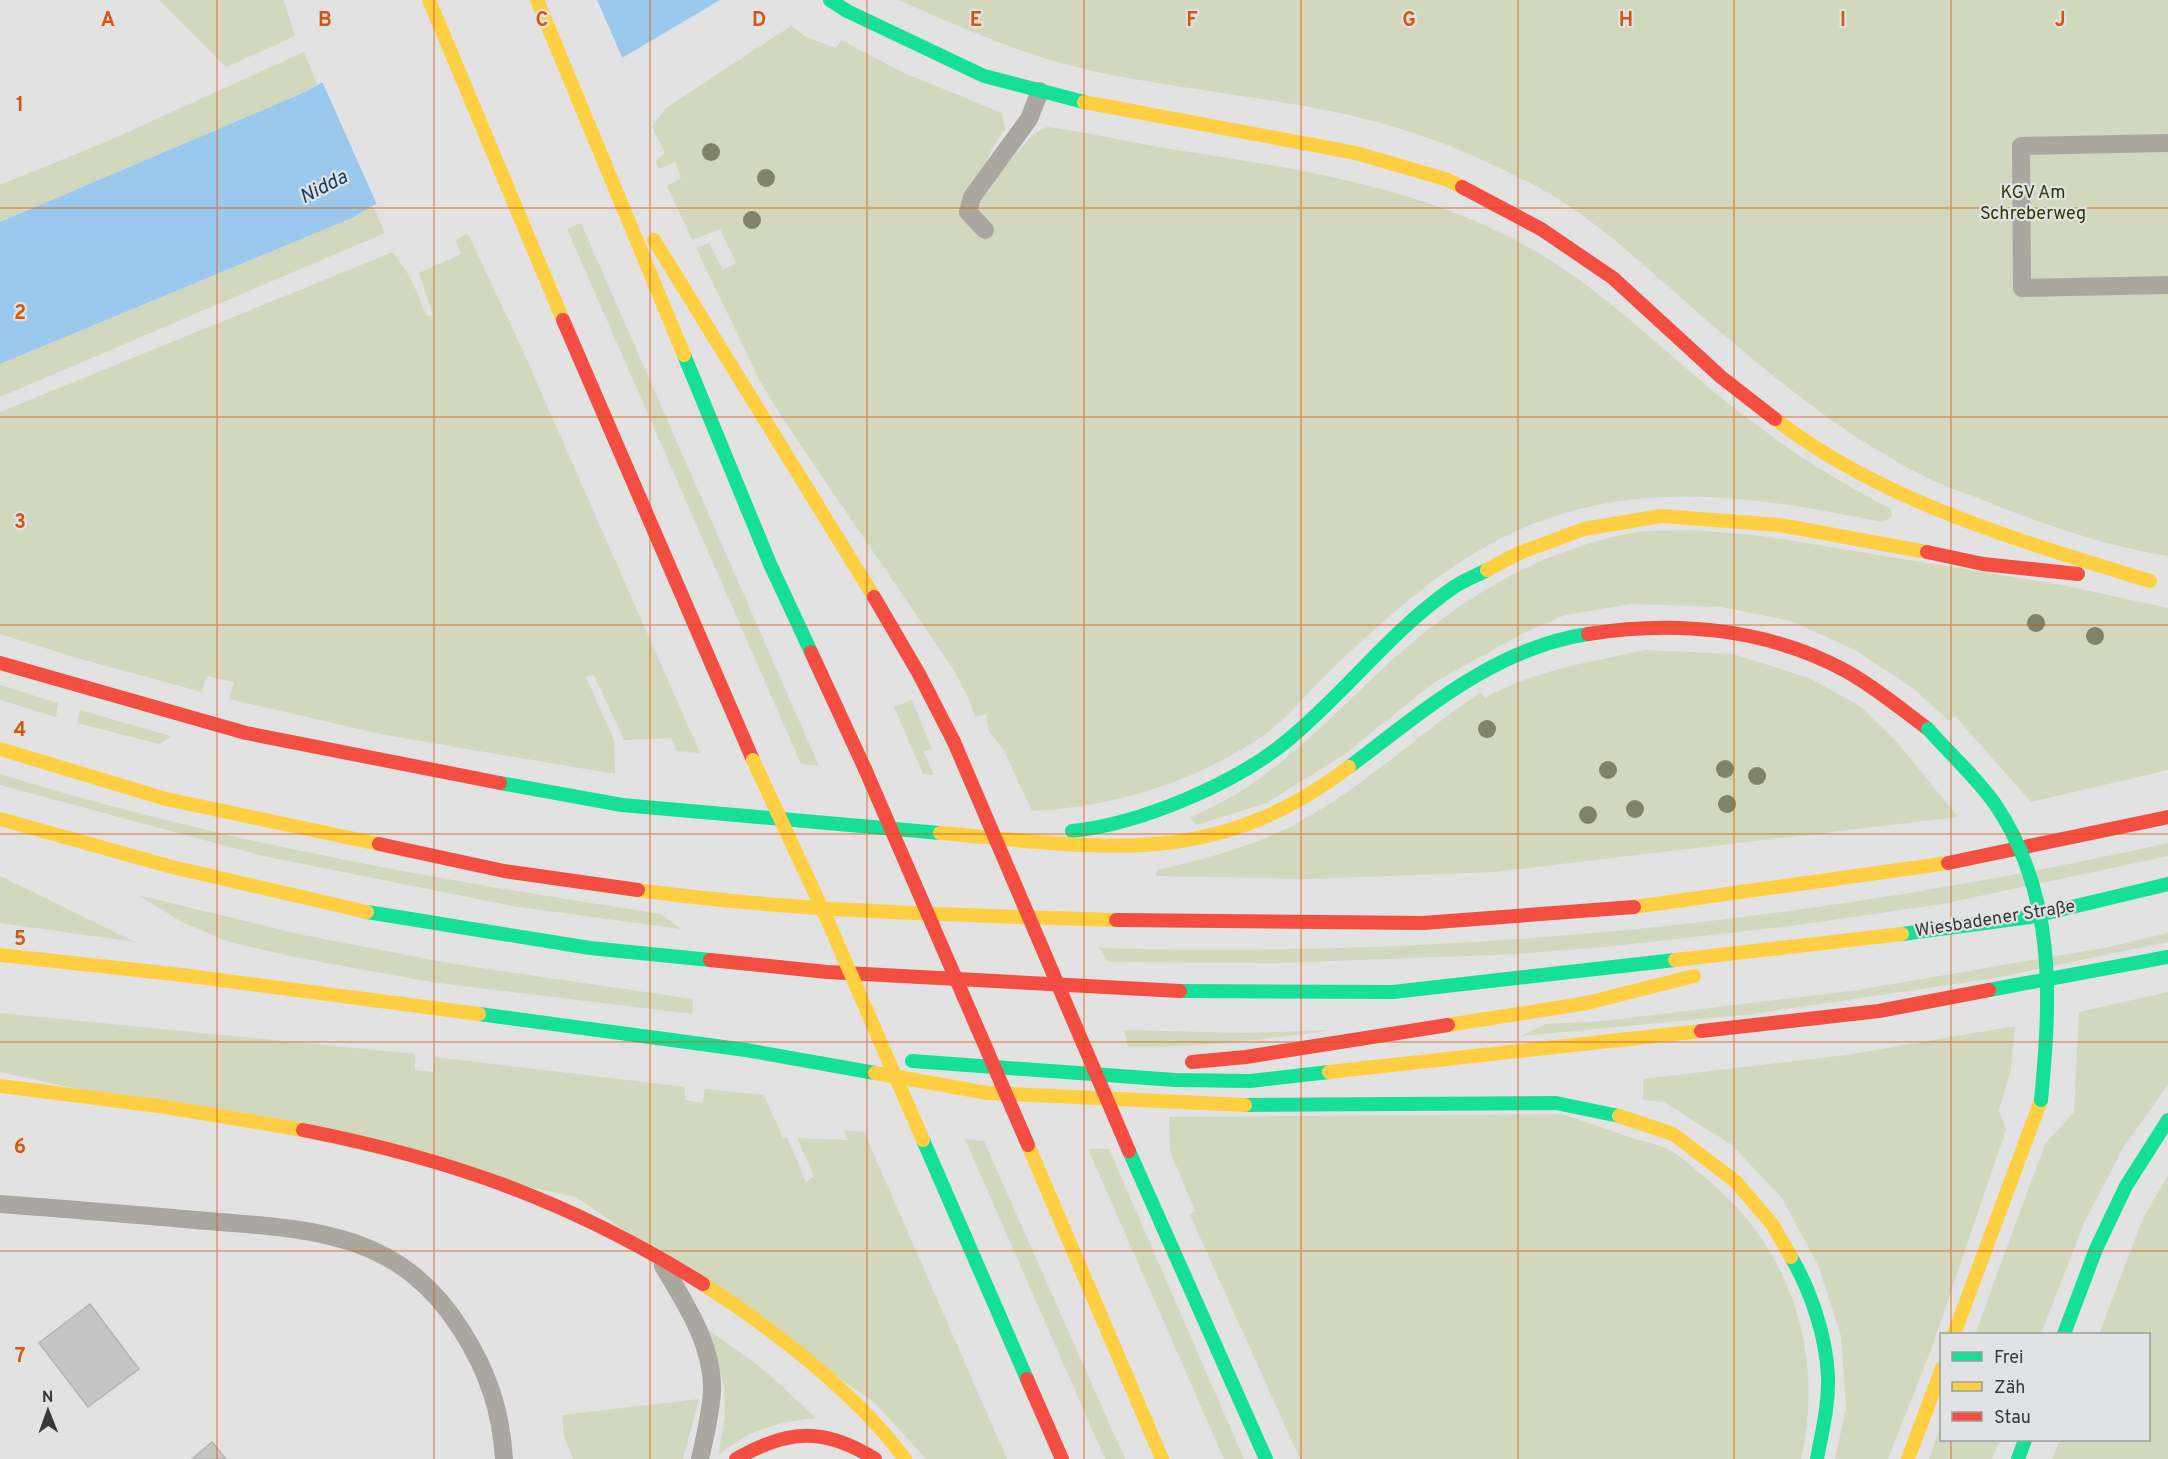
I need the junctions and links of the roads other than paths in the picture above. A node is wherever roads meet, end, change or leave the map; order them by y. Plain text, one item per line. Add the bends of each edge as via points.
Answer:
1 (429, 0) edge
2 (537, 0) edge
3 (830, 0) edge
4 (1040, 92) junction
5 (2168, 142) edge
6 (606, 162) junction
7 (985, 230) dead end
8 (2168, 285) edge
9 (2150, 581) junction
10 (2168, 584) edge
11 (0, 663) edge
12 (0, 749) edge
13 (2168, 817) edge
14 (0, 819) edge
15 (983, 839) junction
16 (2168, 884) edge
17 (1821, 944) junction
18 (0, 955) edge
19 (2168, 957) edge
20 (746, 1050) junction
21 (1179, 1063) dead end
22 (1157, 1065) dead end
23 (1078, 1072) junction
24 (0, 1086) edge
25 (2168, 1120) edge
26 (0, 1203) edge
27 (660, 1259) junction
28 (1955, 1333) edge
29 (2065, 1333) edge
30 (1940, 1371) edge
31 (2025, 1441) edge
32 (504, 1459) edge
33 (700, 1459) edge
34 (736, 1459) edge
35 (875, 1459) edge
36 (905, 1459) edge
37 (1062, 1459) edge
38 (1162, 1459) edge
39 (1266, 1459) edge
40 (1817, 1459) edge
41 (1908, 1459) edge
42 (2018, 1459) edge

1 - 37 highway, bridge via 753,760 826,917
2 - 6 highway
3 - 4 highway via 984,76
4 - 7 lane via 1029,119 972,197 968,212
4 - 9 highway via 1356,153 1448,180 1540,229 1613,278 1721,377 1787,429 1861,475 2029,544
5 - 8 lane via 2021,146 2022,288
6 - 38 highway, bridge via 770,564 865,769
6 - 39 highway, bridge via 927,686
9 - 10 highway
9 - 15 highway via 1983,564 1780,525 1661,516 1584,529 1519,553 1452,588 1397,634 1287,741 1233,776 1170,806 1102,828
11 - 15 highway via 246,734 426,771 622,805
12 - 13 highway via 166,799 504,871 682,896 930,914 1049,918 1424,923 1653,905 1922,868
14 - 17 highway via 172,867 370,913 590,948 826,972 1200,992 1393,992
15 - 28 highway, bridge via 1111,848 1192,841 1253,824 1307,798 1426,708 1497,664 1534,646 1594,632 1664,627 1728,631 1800,652 1857,677 1928,729 1993,802 2022,855 2044,919 2050,981 2041,1100
16 - 17 highway, Wiesbadener Straße via 2030,916
17 - 21 highway via 1575,1005 1246,1057
18 - 20 highway via 183,975
19 - 23 highway via 1879,1011 1250,1081
20 - 23 highway
20 - 40 highway via 988,1093 1211,1105 1556,1103 1618,1116 1673,1134 1735,1181 1772,1224 1803,1278 1822,1338 1828,1376
22 - 23 highway
24 - 27 highway via 345,1137 440,1162 515,1188 585,1217
25 - 29 highway via 2126,1186 2096,1249
26 - 32 lane via 297,1228 347,1240 391,1257 419,1277 450,1311 479,1358 494,1392
27 - 33 lane via 694,1319 709,1368 712,1389
27 - 36 highway via 751,1318 816,1370 864,1412
30 - 41 highway
31 - 42 highway
34 - 35 highway via 763,1444 792,1435 829,1436 854,1443

